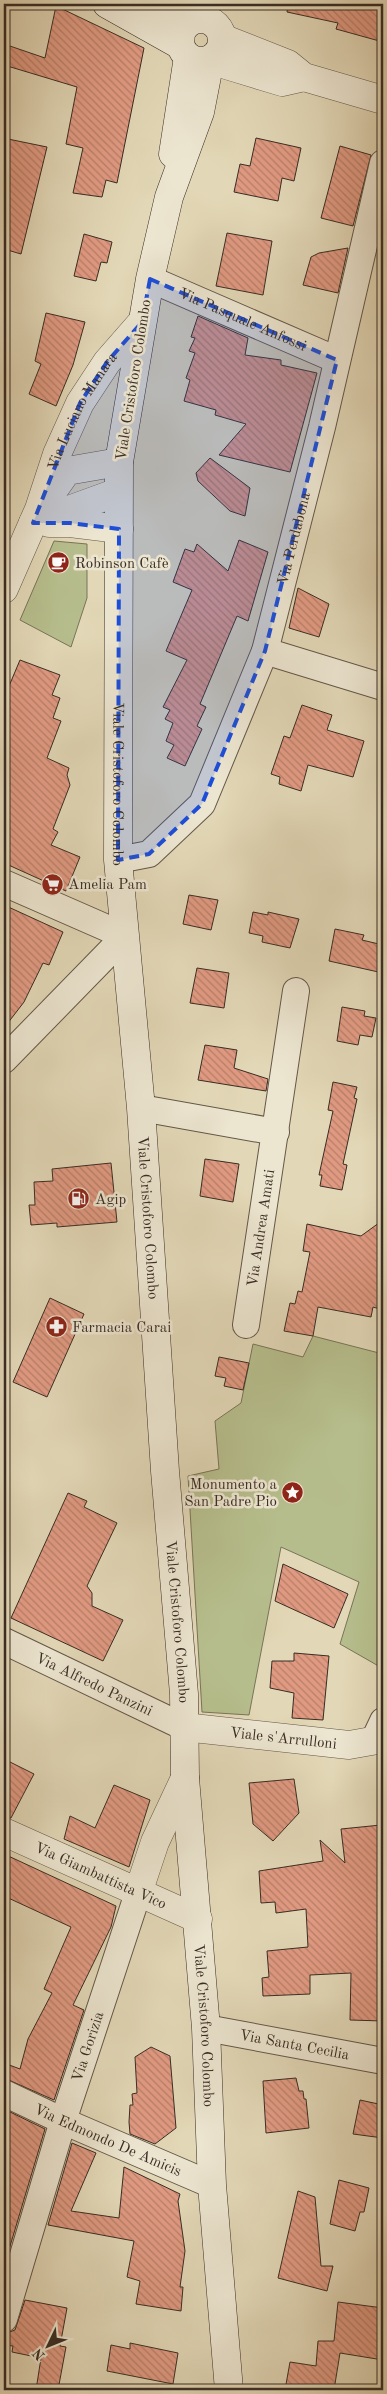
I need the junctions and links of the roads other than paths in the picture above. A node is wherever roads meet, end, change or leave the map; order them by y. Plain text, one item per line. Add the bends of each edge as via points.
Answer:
1 (107, 4) edge
2 (145, 4) edge
3 (204, 33) edge
4 (383, 100) edge
5 (383, 163) edge
6 (150, 279) junction
7 (142, 322) junction
8 (337, 360) junction
9 (119, 462) junction
10 (118, 492) junction
11 (36, 516) junction
12 (119, 529) junction
13 (4, 589) edge
14 (265, 651) junction
15 (383, 687) edge
16 (118, 860) junction
17 (4, 883) edge
18 (125, 936) junction
19 (296, 991) dead end
20 (4, 1060) edge
21 (142, 1108) junction
22 (276, 1132) junction
23 (246, 1325) dead end
24 (4, 1641) edge
25 (184, 1727) junction
26 (380, 1734) edge
27 (185, 1778) junction
28 (4, 1832) edge
29 (138, 1893) junction
30 (198, 1919) junction
31 (206, 2028) junction
32 (383, 2061) edge
33 (4, 2093) edge
34 (63, 2122) junction
35 (212, 2185) junction
36 (4, 2319) edge
37 (229, 2390) edge

1 - 3 main road
2 - 3 main road via 172,12
3 - 4 main road via 226,65 282,82 304,77
3 - 6 main road, Viale Cristoforo Colombo via 207,76 200,112 169,197
5 - 8 street, Via Perdabona
6 - 7 main road, Viale Cristoforo Colombo
6 - 8 street, Via Pasquale Anfossi
7 - 9 main road, Viale Cristoforo Colombo
7 - 11 main road, Via Luciano Manara via 107,362 80,404 57,454
8 - 14 street, Via Perdabona
9 - 10 main road, Viale Cristoforo Colombo
9 - 11 main road, Via Luciano Manara via 67,471
10 - 11 main road
10 - 12 main road, Viale Cristoforo Colombo
11 - 12 main road
11 - 13 main road, Via Luciano Manara
12 - 16 main road, Viale Cristoforo Colombo
14 - 15 street
14 - 16 street, Via Perdabona via 202,804 149,854
16 - 18 main road, Viale Cristoforo Colombo
17 - 18 street
18 - 20 street
18 - 21 main road, Viale Cristoforo Colombo
19 - 22 street, Via Andrea Amati
21 - 22 street
21 - 25 main road, Viale Cristoforo Colombo via 164,1471 184,1694
22 - 23 street, Via Andrea Amati
24 - 25 street, Via Alfredo Panzini
25 - 26 main road, Viale s'Arrulloni via 350,1745
25 - 27 main road, Viale Cristoforo Colombo
27 - 29 main road, Via Gorizia via 156,1842
27 - 30 main road, Viale Cristoforo Colombo
28 - 29 main road, Via Giambattista Vico
29 - 30 main road, Via Giambattista Vico
29 - 34 street, Via Gorizia
30 - 31 main road, Viale Cristoforo Colombo
31 - 32 street, Via Santa Cecilia
31 - 35 main road, Viale Cristoforo Colombo
33 - 34 street, Via Edmondo De Amicis
34 - 35 street, Via Edmondo De Amicis
34 - 36 street, Via Gorizia
35 - 37 main road, Viale Cristoforo Colombo

